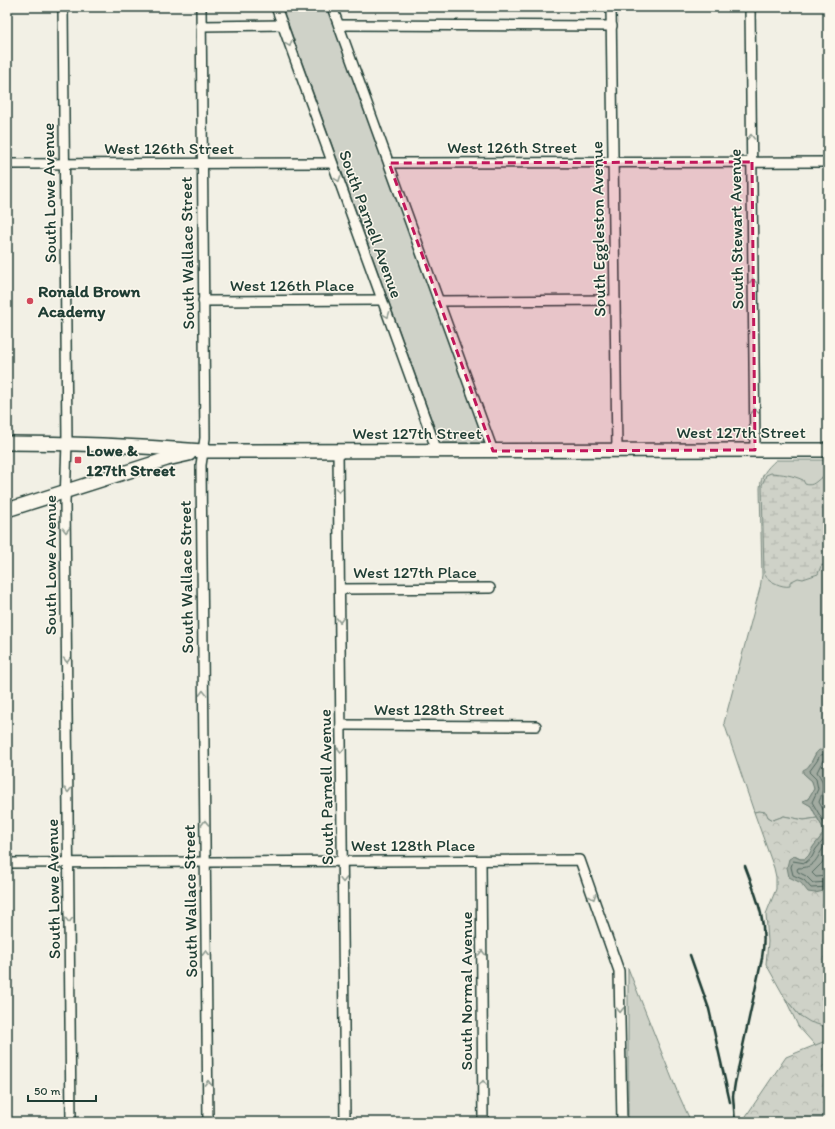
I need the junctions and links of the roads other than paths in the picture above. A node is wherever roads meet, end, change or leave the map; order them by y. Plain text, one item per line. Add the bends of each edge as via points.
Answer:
1 (64, 7) edge
2 (201, 7) edge
3 (276, 7) edge
4 (332, 7) edge
5 (612, 7) edge
6 (750, 7) edge
7 (283, 25) junction
8 (339, 25) junction
9 (201, 26) junction
10 (612, 26) junction
11 (614, 162) junction
12 (752, 162) junction
13 (828, 162) edge
14 (389, 163) junction
15 (7, 164) edge
16 (65, 164) junction
17 (202, 164) junction
18 (332, 164) junction
19 (381, 300) junction
20 (615, 300) junction
21 (203, 301) junction
22 (439, 301) junction
23 (7, 442) edge
24 (67, 443) junction
25 (617, 450) junction
26 (755, 450) junction
27 (828, 450) edge
28 (203, 451) junction
29 (338, 451) junction
30 (437, 451) junction
31 (493, 451) junction
32 (65, 491) junction
33 (7, 510) edge
34 (490, 588) dead end
35 (340, 589) junction
36 (341, 725) junction
37 (536, 726) dead end
38 (343, 861) junction
39 (481, 861) junction
40 (69, 862) junction
41 (205, 862) junction
42 (7, 863) edge
43 (71, 1122) edge
44 (208, 1122) edge
45 (345, 1122) edge
46 (483, 1122) edge
47 (622, 1122) edge

1 - 16 street, South Lowe Avenue
2 - 9 street, South Wallace Street
3 - 7 street, South Parnell Avenue
4 - 8 street
5 - 10 street, South Eggleston Avenue
12 -> 6 street, South Stewart Avenue
7 - 9 street
7 -> 18 street, South Parnell Avenue
8 - 10 street
8 - 14 street
9 - 17 street, South Wallace Street
10 - 11 street, South Eggleston Avenue
11 - 12 street, West 126th Street
11 - 14 street, West 126th Street
11 - 20 street, South Eggleston Avenue
12 - 13 street, West 126th Street
26 -> 12 street, South Stewart Avenue
14 - 22 street
15 - 16 street, West 126th Street
16 - 17 street, West 126th Street
16 - 24 street, South Lowe Avenue
17 - 18 street, West 126th Street
17 - 21 street, South Wallace Street
18 -> 19 street, South Parnell Avenue
19 - 21 street, West 126th Place
19 -> 30 street, South Parnell Avenue
20 - 22 street
20 - 25 street, South Eggleston Avenue
21 - 28 street, South Wallace Street
22 - 31 street
23 - 24 main road, West 127th Street
24 - 28 main road, West 127th Street
24 - 32 street, South Lowe Avenue
25 - 26 main road, West 127th Street
25 - 31 main road, West 127th Street
26 - 27 main road, West 127th Street
28 - 29 main road, West 127th Street
28 - 32 main road via 167,459
41 -> 28 street, South Wallace Street
29 - 30 main road, West 127th Street
29 -> 35 street, South Parnell Avenue
30 - 31 main road, West 127th Street
32 - 33 main road
32 -> 40 street, South Lowe Avenue
34 - 35 street, West 127th Place
35 -> 36 street, South Parnell Avenue
36 - 37 street, West 128th Street
36 -> 38 street, South Parnell Avenue
38 - 39 street, West 128th Place
38 - 41 street, West 128th Place
38 -> 45 street, South Parnell Avenue
46 -> 39 street, South Normal Avenue
39 -> 47 street, West 128th Place via 580,860 619,971
40 - 41 street, West 128th Place
40 - 42 street, West 128th Place
40 -> 43 street, South Lowe Avenue
44 -> 41 street, South Wallace Street

